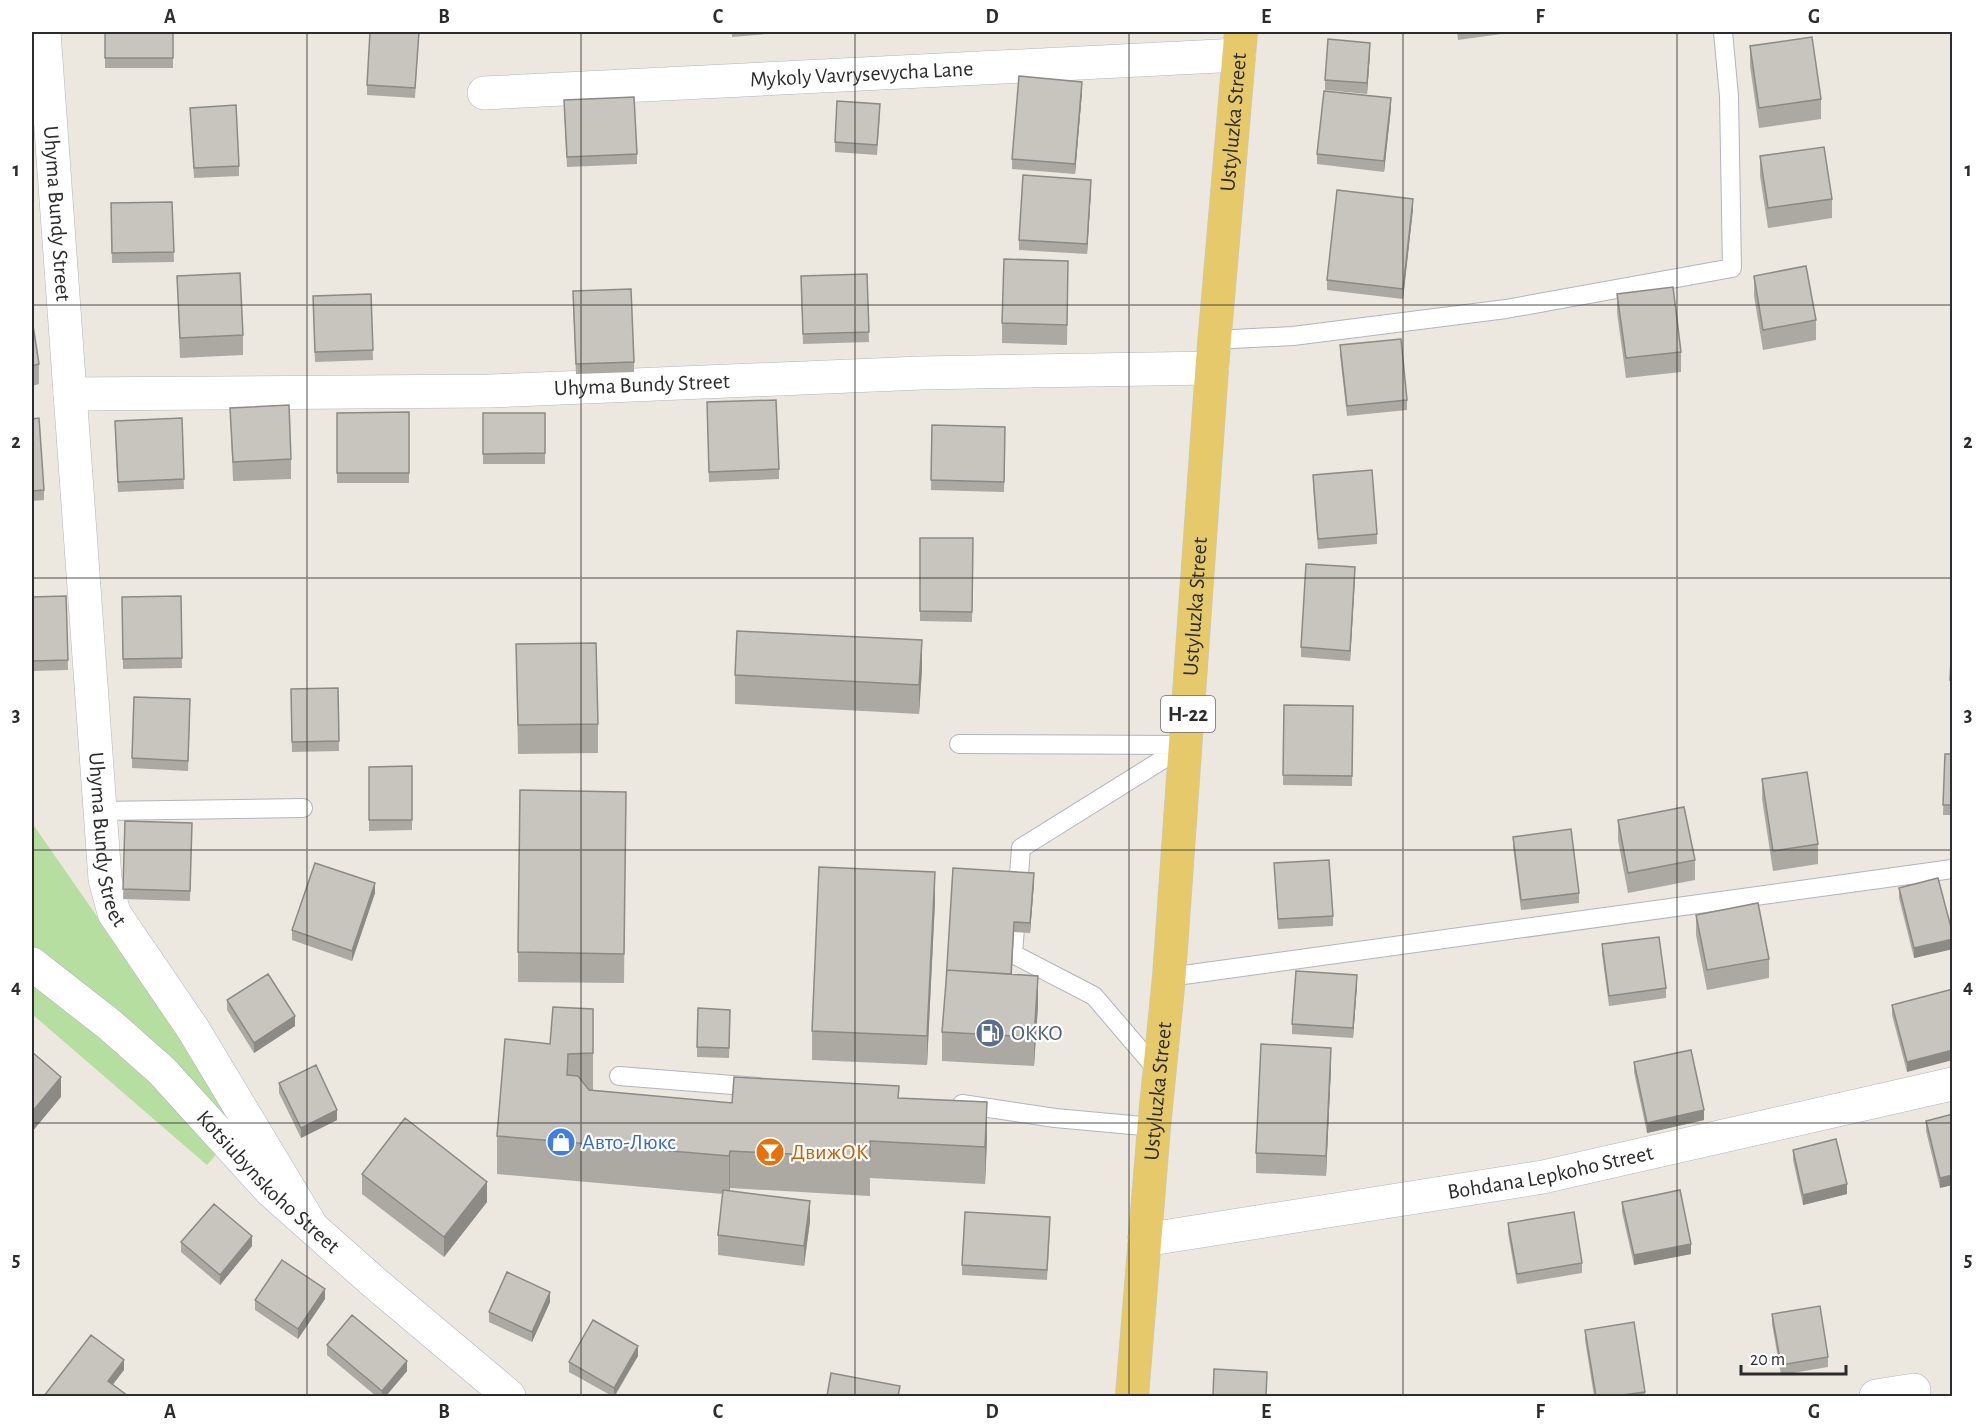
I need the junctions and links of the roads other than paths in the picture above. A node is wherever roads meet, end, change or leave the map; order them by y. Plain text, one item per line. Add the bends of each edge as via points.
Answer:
1 (44, 32) edge
2 (1723, 32) edge
3 (1240, 43) edge
4 (484, 93) dead end
5 (1213, 354) junction
6 (70, 394) junction
7 (959, 744) dead end
8 (1186, 745) junction
9 (303, 808) dead end
10 (100, 812) junction
11 (1953, 869) edge
12 (32, 964) edge
13 (1169, 977) junction
14 (1159, 1072) junction
15 (619, 1076) dead end
16 (1953, 1084) edge
17 (772, 1088) edge
18 (948, 1103) edge
19 (1154, 1127) junction
20 (312, 1227) junction
21 (1144, 1240) junction
22 (1914, 1390) dead end
23 (509, 1396) edge
24 (1132, 1396) edge
25 (1876, 1396) edge

1 - 6 street, Uhyma Bundy Street
2 - 5 lane via 1729,96 1732,268 1506,309 1293,336
3 - 4 street, Mykoly Vavrysevycha Lane
3 - 5 main road, Ustyluzka Street / Н-22
5 - 6 street, Uhyma Bundy Street via 921,373 490,391
5 - 8 main road, Ustyluzka Street / Н-22
6 - 10 street, Uhyma Bundy Street
7 - 8 lane
8 - 13 main road, Ustyluzka Street / Н-22
8 - 14 lane via 1021,848 1013,954 1094,996
9 - 10 lane
10 - 20 street, Uhyma Bundy Street via 105,879 114,914 193,1029
11 - 13 lane
12 - 20 street, Kotsiubynskoho Street via 162,1071 271,1191
13 - 14 main road, Ustyluzka Street / Н-22
14 - 19 main road, Ustyluzka Street / Н-22
15 - 17 lane
16 - 21 street, Bohdana Lepkoho Street via 1543,1177
18 - 19 lane
19 - 21 main road, Ustyluzka Street / Н-22
20 - 23 street, Kotsiubynskoho Street
21 - 24 main road, Ustyluzka Street / Н-22
22 - 25 street

